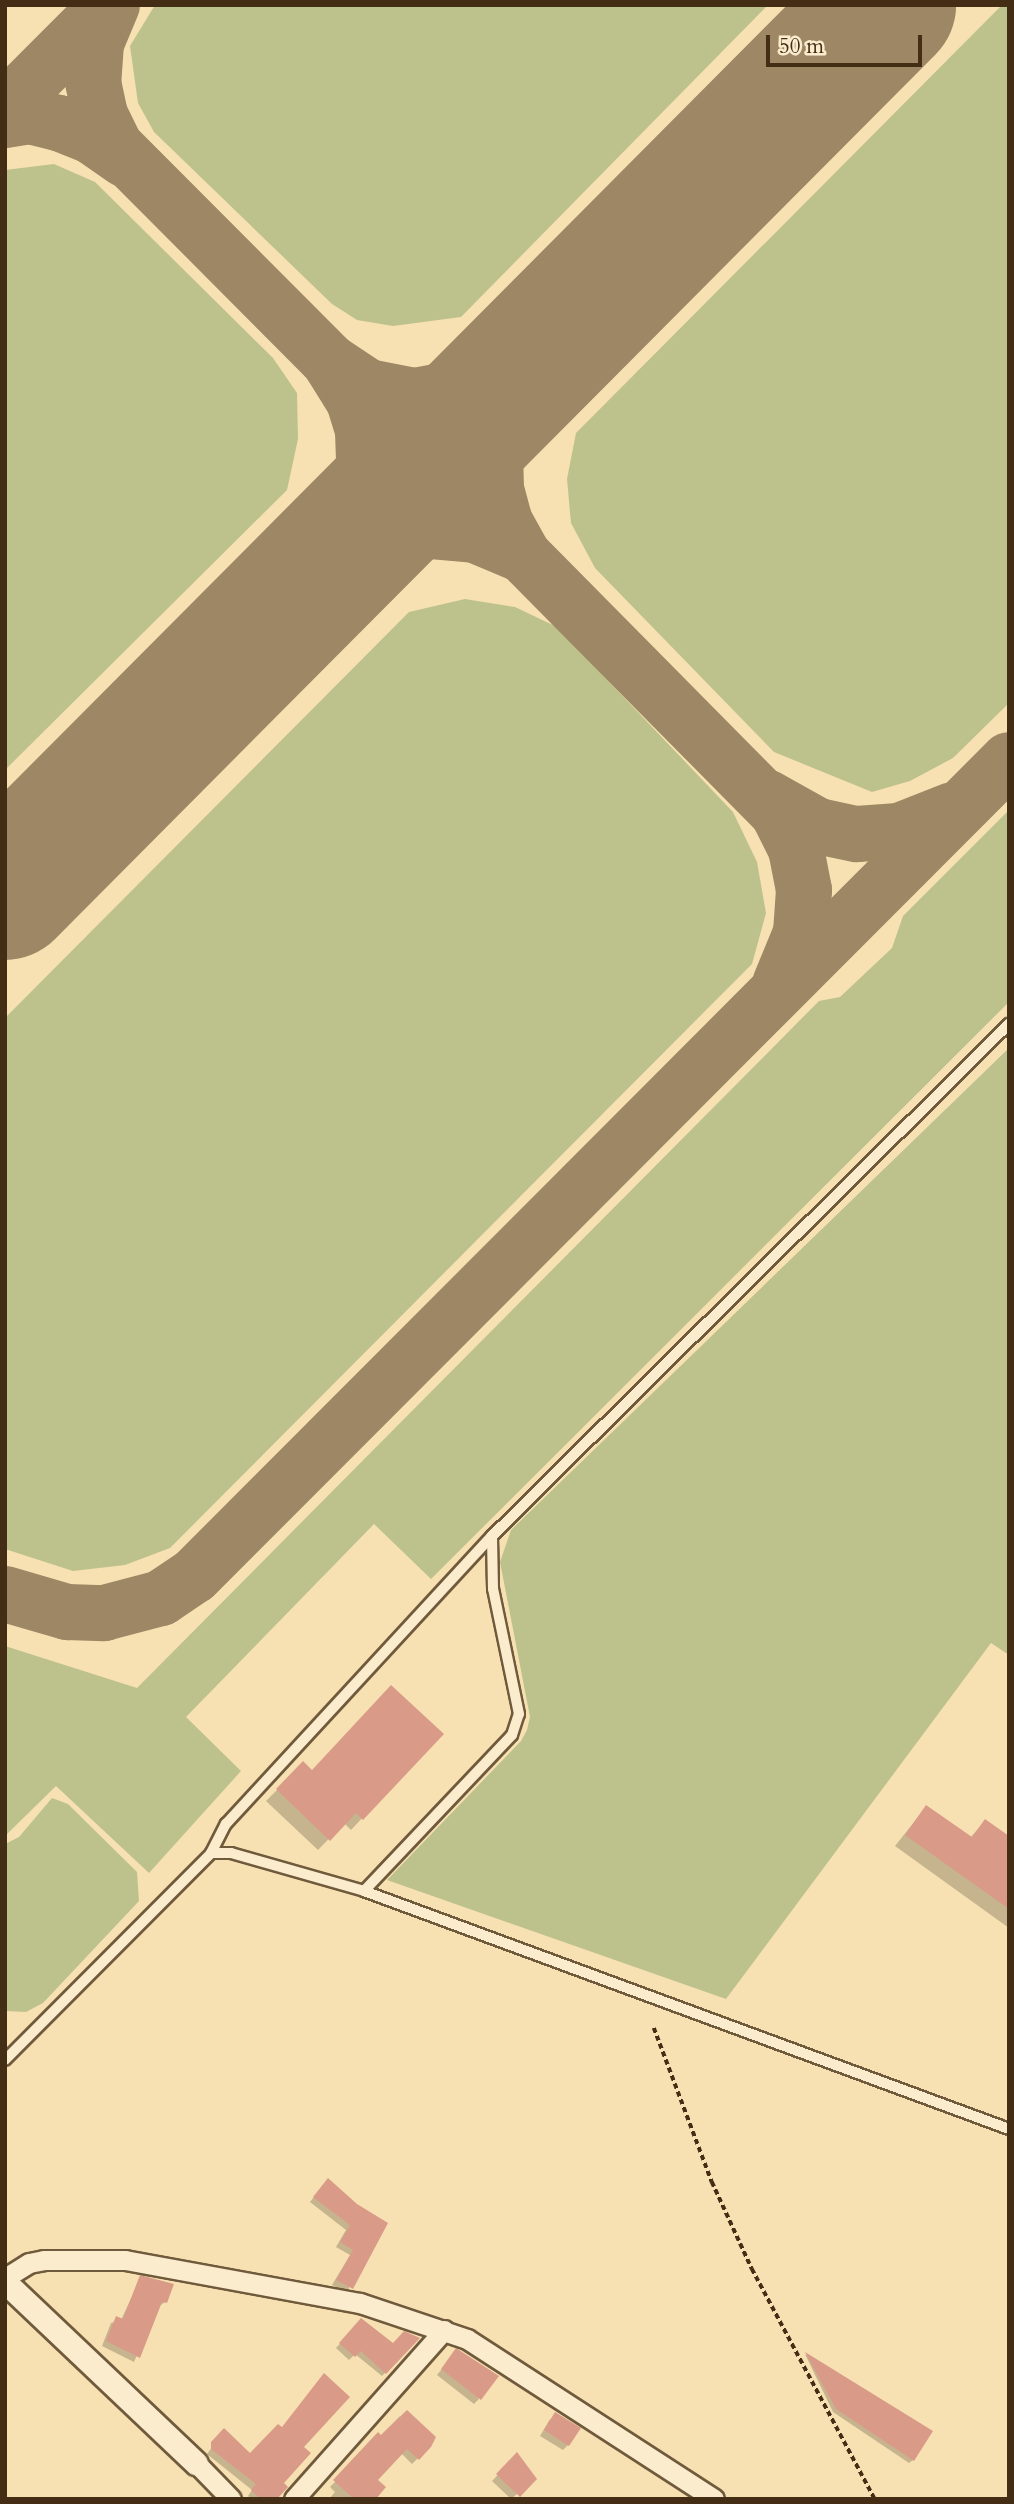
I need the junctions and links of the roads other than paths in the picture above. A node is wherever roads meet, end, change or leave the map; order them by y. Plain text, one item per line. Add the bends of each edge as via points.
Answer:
1 (1009, 1024) edge
2 (492, 1536) junction
3 (211, 1853) junction
4 (364, 1891) junction
5 (5, 2060) edge
6 (1009, 2129) edge
7 (5, 2280) edge
8 (444, 2330) junction
9 (195, 2463) joint
10 (231, 2499) edge
11 (294, 2499) edge
12 (714, 2499) edge

1 - 2 lane
2 - 3 lane via 226,1824
2 - 4 lane via 493,1589 519,1714 512,1735
3 - 4 lane via 231,1853
3 - 5 lane
4 - 6 lane
7 - 8 street via 29,2263 44,2260 125,2260 360,2303
7 - 9 street
8 - 11 street
8 - 12 street via 530,2377
9 - 10 street

